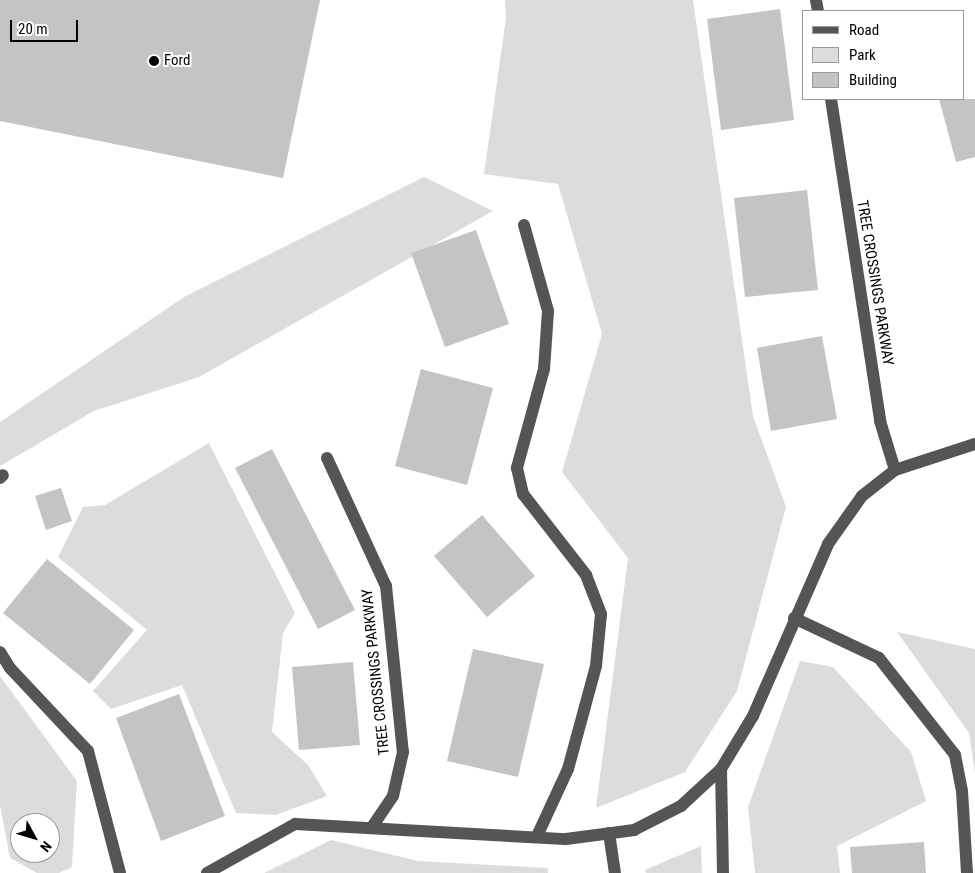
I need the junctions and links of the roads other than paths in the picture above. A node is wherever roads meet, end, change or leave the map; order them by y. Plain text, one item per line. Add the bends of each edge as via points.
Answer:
1 (831, 100) edge
2 (524, 225) dead end
3 (975, 444) edge
4 (327, 458) dead end
5 (895, 470) junction
6 (794, 618) junction
7 (0, 652) edge
8 (721, 768) junction
9 (372, 827) junction
10 (609, 834) junction
11 (537, 836) junction
12 (120, 873) edge
13 (207, 873) edge
14 (615, 873) edge
15 (722, 873) edge
16 (967, 873) edge

1 - 5 street, TREE CROSSINGS PARKWAY via 880,421
2 - 11 street via 548,311 544,369 517,468 523,494 586,575 601,614 596,666 568,769
3 - 5 street
4 - 9 street, TREE CROSSINGS PARKWAY via 386,586 403,752 393,796
5 - 6 street via 862,496 828,544
6 - 8 street via 753,716
6 - 16 street via 879,658 955,754 962,791
7 - 12 street via 10,668 88,751
8 - 10 street via 682,806 634,830
8 - 15 street
9 - 11 street
9 - 13 street via 295,824
10 - 11 street via 566,838
10 - 14 street

